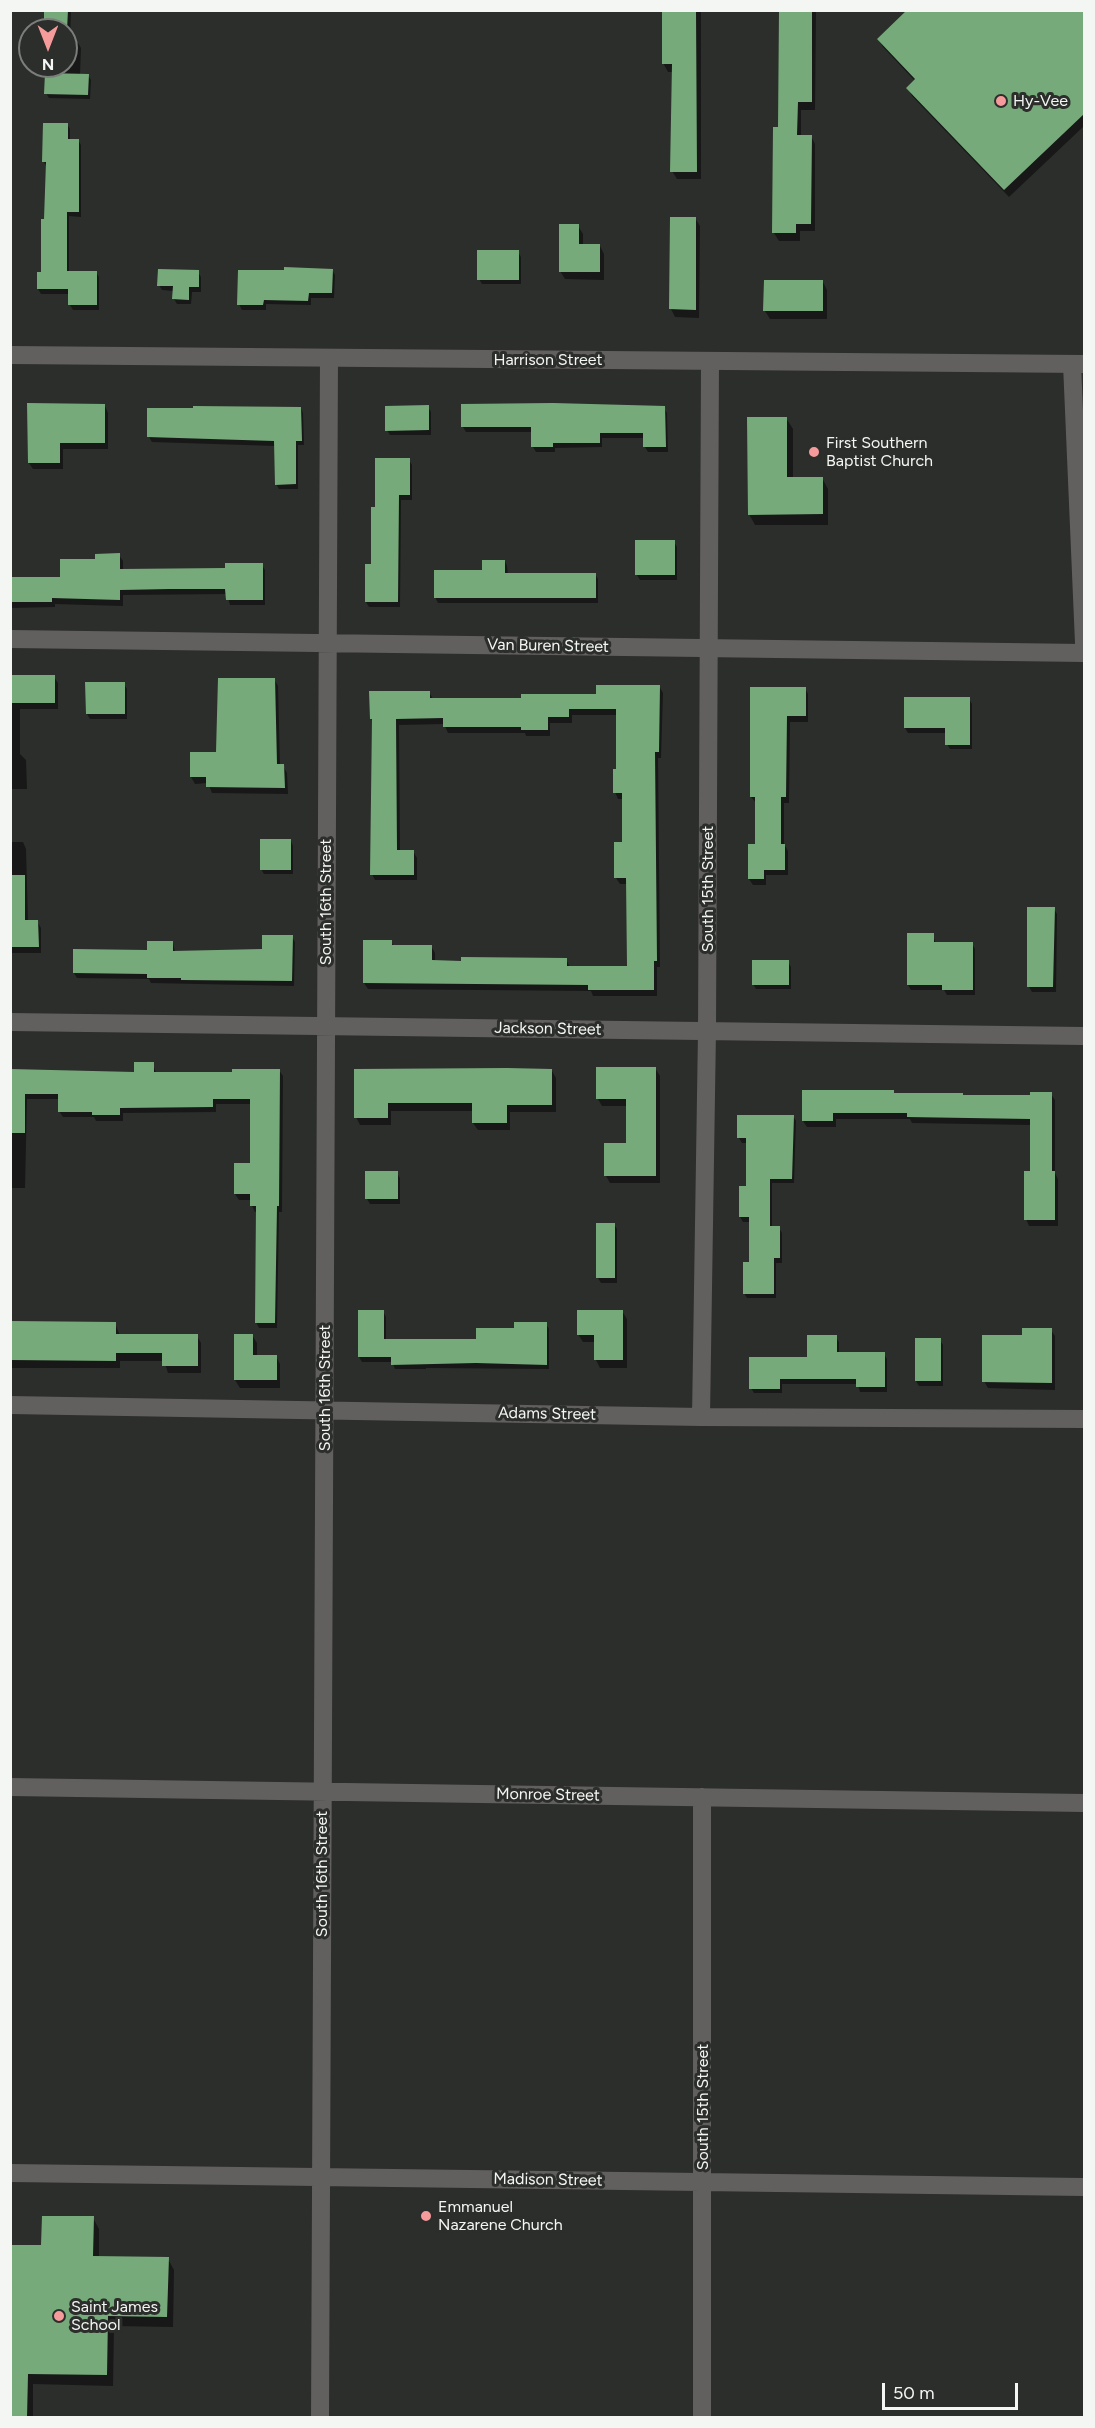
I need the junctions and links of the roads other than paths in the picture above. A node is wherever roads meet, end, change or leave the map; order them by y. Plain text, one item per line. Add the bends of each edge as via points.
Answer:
1 (10, 355) edge
2 (329, 358) junction
3 (710, 361) junction
4 (1078, 364) edge
5 (10, 639) edge
6 (326, 642) junction
7 (1084, 643) edge
8 (708, 648) junction
9 (1084, 653) edge
10 (10, 1022) edge
11 (325, 1026) junction
12 (708, 1031) junction
13 (1084, 1036) edge
14 (10, 1405) edge
15 (325, 1409) junction
16 (701, 1417) junction
17 (1084, 1419) edge
18 (10, 1787) edge
19 (322, 1791) junction
20 (702, 1797) junction
21 (1084, 1803) edge
22 (10, 2172) edge
23 (321, 2176) junction
24 (703, 2182) junction
25 (1084, 2187) edge
26 (320, 2418) edge
27 (702, 2418) edge

1 - 2 street, Harrison Street
2 - 3 street, Harrison Street
2 - 6 street, South 16th Street
3 - 4 street, Harrison Street
3 - 8 street, South 15th Street
4 - 7 street
5 - 6 street, Van Buren Street
6 - 8 street, Van Buren Street
6 - 11 street, South 16th Street
8 - 9 street, Van Buren Street
8 - 12 street, South 15th Street
10 - 11 street, Jackson Street
11 - 12 street, Jackson Street
11 - 15 street, South 16th Street
12 - 13 street, Jackson Street
12 - 16 street, South 15th Street
14 - 15 street, Adams Street
15 - 16 street, Adams Street
15 - 19 street, South 16th Street
16 - 17 street, Adams Street
18 - 19 street, Monroe Street
19 - 20 street, Monroe Street
19 - 23 street, South 16th Street
20 - 21 street, Monroe Street
20 - 24 street, South 15th Street
22 - 23 street, Madison Street
23 - 24 street, Madison Street
23 - 26 street, South 16th Street
24 - 25 street, Madison Street
24 - 27 street, South 15th Street

